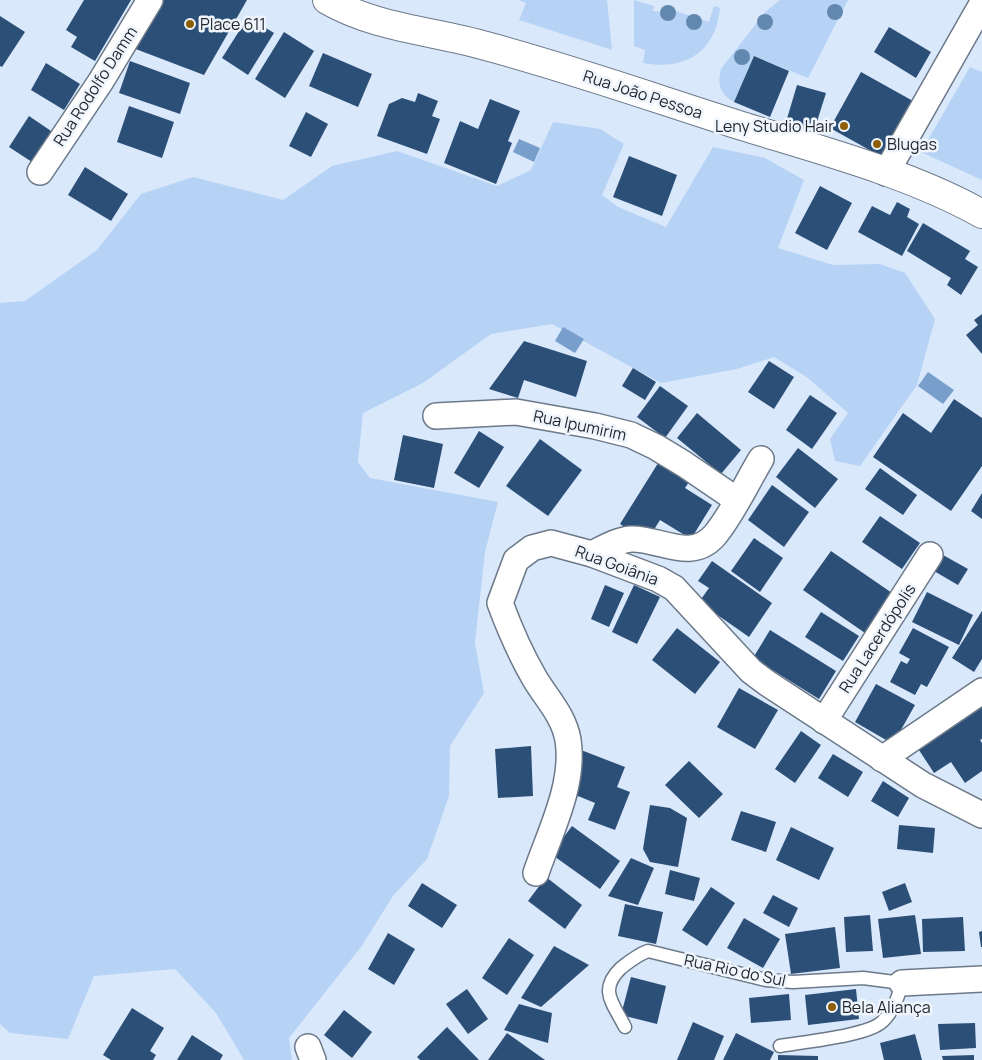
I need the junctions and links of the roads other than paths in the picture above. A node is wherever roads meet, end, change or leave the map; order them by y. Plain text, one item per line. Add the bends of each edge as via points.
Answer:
1 (150, 0) edge
2 (327, 0) edge
3 (982, 4) edge
4 (40, 172) dead end
5 (886, 173) junction
6 (982, 214) edge
7 (436, 416) dead end
8 (761, 459) dead end
9 (736, 500) junction
10 (592, 554) junction
11 (930, 555) dead end
12 (982, 691) edge
13 (824, 721) junction
14 (882, 759) junction
15 (982, 815) edge
16 (536, 873) dead end
17 (982, 979) edge
18 (902, 983) junction
19 (625, 1027) dead end
20 (780, 1046) dead end

1 - 4 street, Rua Rodolfo Damm
2 - 5 main road, Rua João Pessoa via 377,20 486,45
3 - 5 street
5 - 6 main road, Rua João Pessoa
7 - 9 street, Rua Ipumirim via 516,412 631,435 663,451
8 - 9 street
9 - 10 street via 714,536 699,547 683,550 633,539 619,541
10 - 13 street, Rua Goiânia via 674,588 751,671
10 - 16 street, Rua Goiânia via 551,543 532,548 516,560 500,603 514,640 555,707 568,739 568,766 562,797
11 - 13 street, Rua Lacerdópolis
12 - 14 street
13 - 14 street, Rua Goiânia
14 - 15 street, Rua Goiânia
17 - 18 street, Rua Rio do Sul
18 - 19 lane, Rua Rio do Sul via 863,978 794,982 766,980 648,951 629,961 608,985 608,994
18 - 20 lane via 895,1006 882,1022 859,1032

